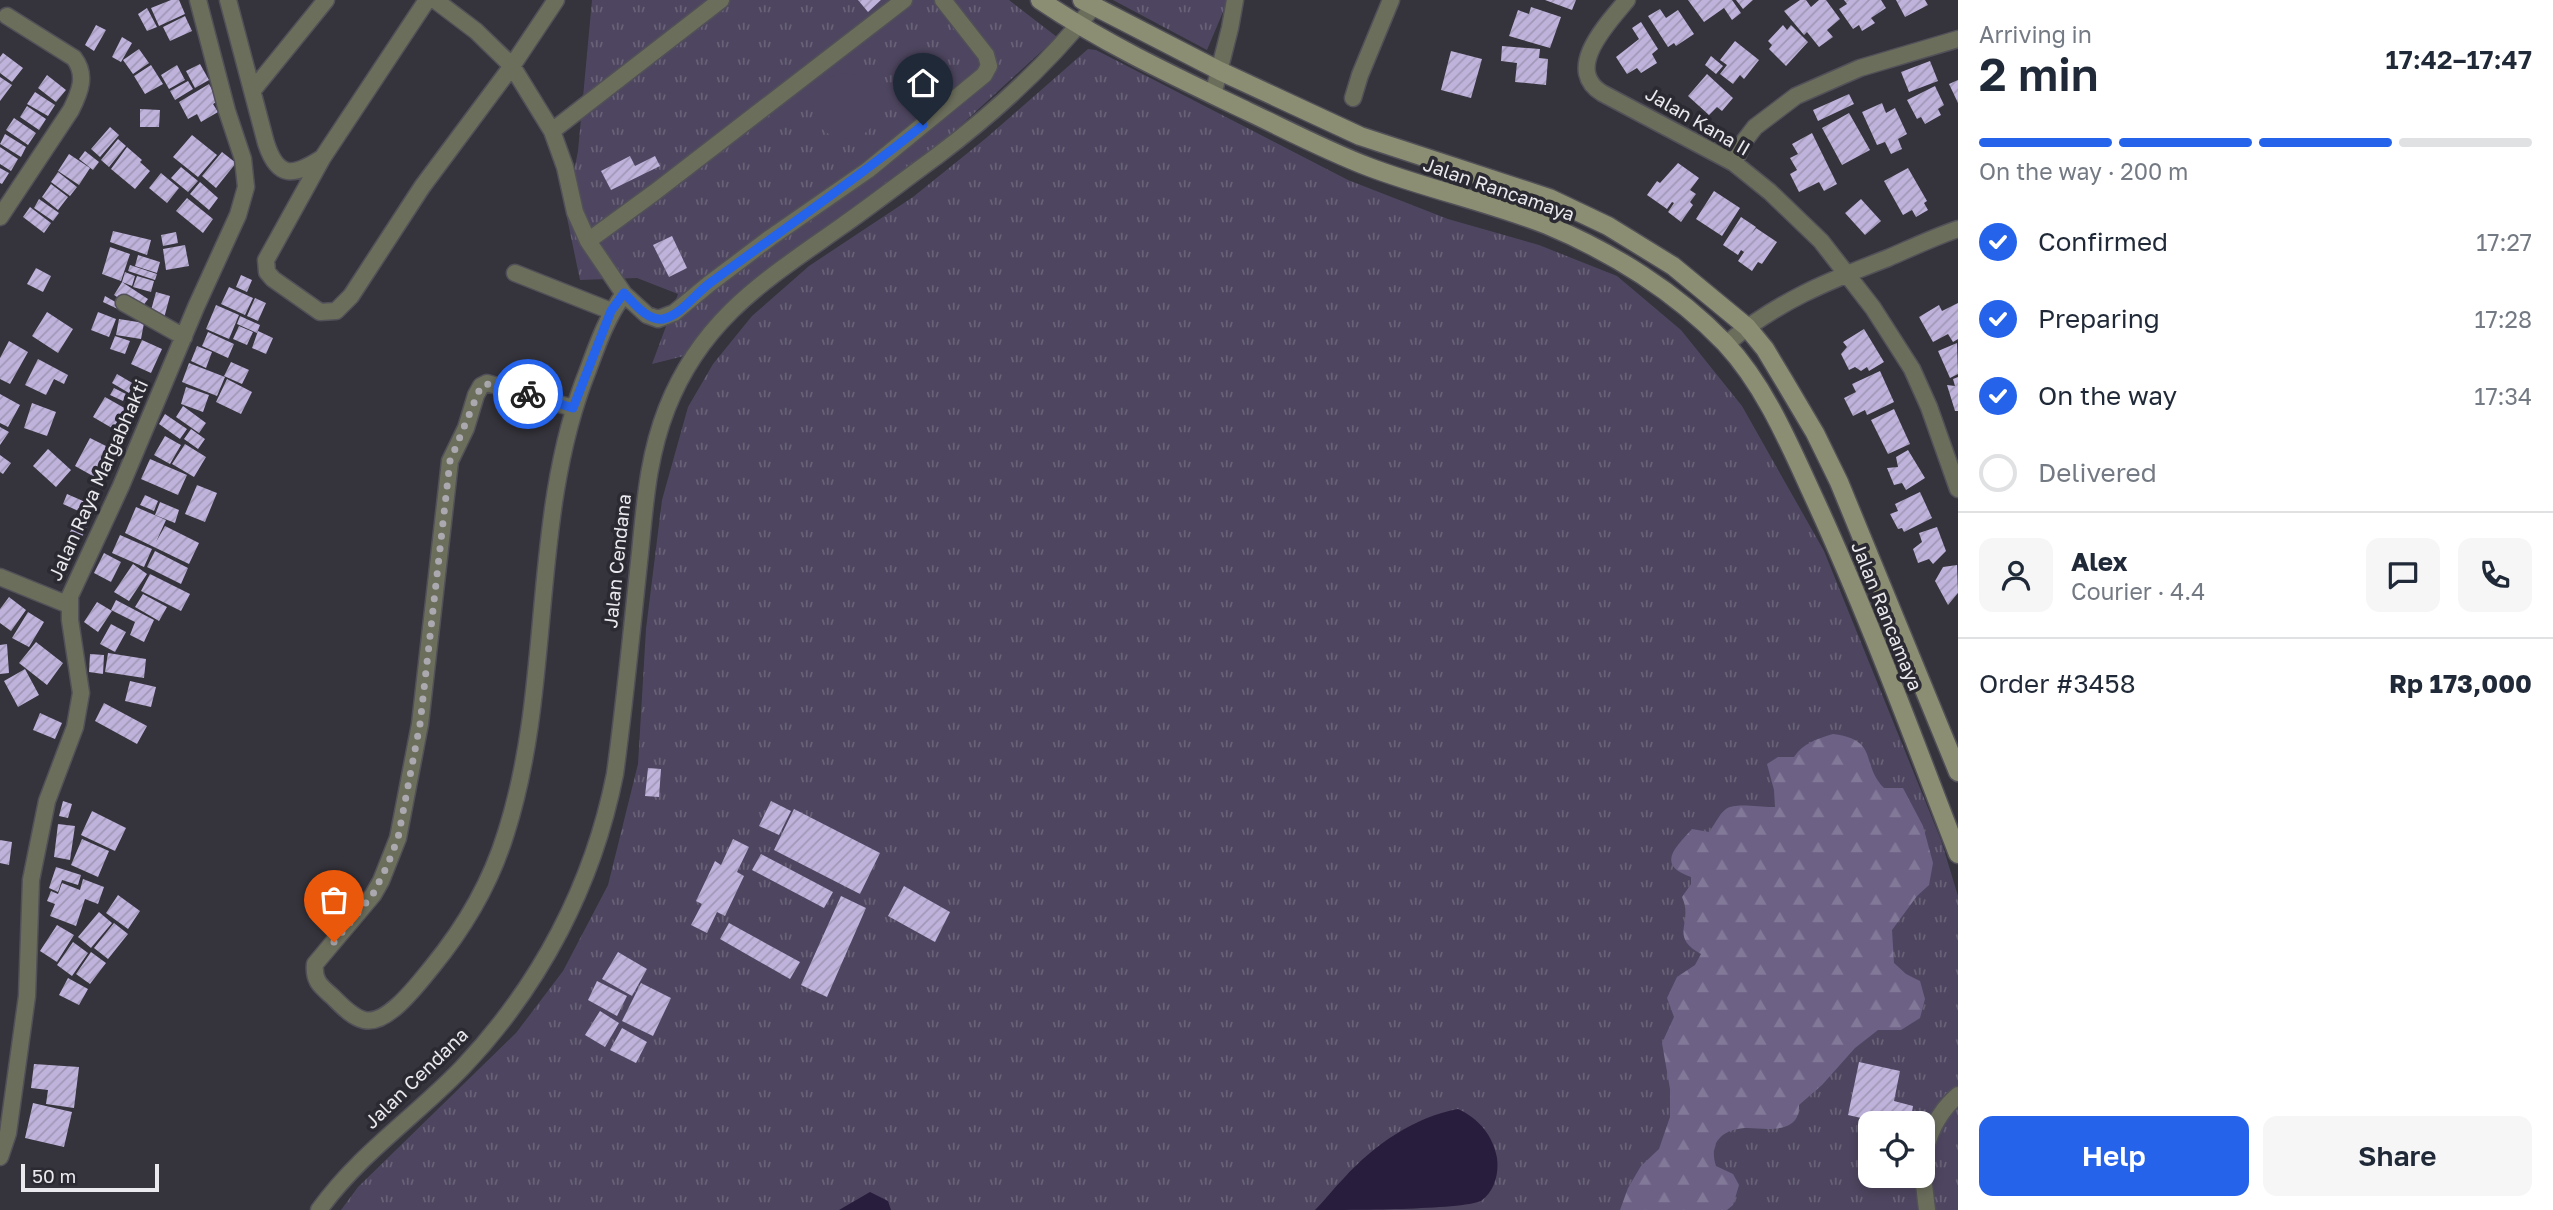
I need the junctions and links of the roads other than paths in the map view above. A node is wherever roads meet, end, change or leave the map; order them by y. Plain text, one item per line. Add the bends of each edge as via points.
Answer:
1 (13, 0) edge
2 (198, 0) edge
3 (228, 0) edge
4 (326, 0) edge
5 (427, 0) edge
6 (435, 0) edge
7 (556, 0) edge
8 (721, 0) edge
9 (904, 0) edge
10 (943, 0) edge
11 (1040, 0) edge
12 (1235, 0) edge
13 (1391, 0) edge
14 (1627, 0) edge
15 (1088, 3) edge
16 (3, 20) edge
17 (1079, 25) junction
18 (1958, 39) edge
19 (512, 66) junction
20 (1220, 71) junction
21 (253, 90) junction
22 (1213, 95) junction
23 (1353, 98) dead end
24 (552, 131) junction
25 (323, 157) junction
26 (1734, 163) junction
27 (0, 217) edge
28 (1958, 229) edge
29 (588, 241) junction
30 (515, 273) dead end
31 (1847, 273) junction
32 (624, 293) junction
33 (124, 303) dead end
34 (611, 311) junction
35 (1747, 327) junction
36 (184, 337) junction
37 (1726, 345) junction
38 (573, 408) junction
39 (1839, 482) junction
40 (1958, 489) edge
41 (1813, 496) junction
42 (0, 577) edge
43 (69, 605) junction
44 (1958, 772) edge
45 (1958, 854) edge
46 (1958, 1095) edge
47 (1935, 1124) edge
48 (0, 1157) edge
49 (1924, 1188) edge
50 (319, 1210) edge
51 (1927, 1210) edge

1 - 16 street
2 - 36 street, Jalan Raya Margabhakti via 243,159 246,187
3 - 21 street
4 - 21 street
5 - 25 street
6 - 19 street
7 - 19 street
8 - 24 street
9 - 29 street
10 - 32 street via 986,55 989,66 984,75 868,170 670,316 658,319 647,315
11 - 17 street, Jalan Rancamaya
12 - 20 street
13 - 23 street
14 - 26 street, Jalan Kana II via 1592,48 1585,67 1589,82
15 - 17 street, Jalan Cendana
15 - 20 street, Jalan Rancamaya
16 - 27 street via 74,58 82,73 71,110
17 - 22 street, Jalan Rancamaya
17 - 50 street, Jalan Cendana via 959,138 761,283 723,318 688,362 667,406 651,458 615,774 583,884 544,963 482,1045 350,1172
18 - 26 street via 1860,68 1796,96 1755,127
19 - 24 street
19 - 25 street via 422,187 351,296 328,313 273,279 266,266 269,251
20 - 22 street
20 - 35 street, Jalan Rancamaya via 1360,136 1549,198 1608,226 1673,266
21 - 25 street via 266,143 277,166 293,173
22 - 37 street, Jalan Rancamaya via 1369,167 1575,238 1655,284
24 - 29 street
26 - 31 street, Jalan Kana II via 1803,222
28 - 31 street
29 - 32 street
30 - 34 street
31 - 35 street via 1784,303
31 - 40 street, Jalan Kana II via 1895,338 1918,380
32 - 34 street
33 - 36 street
34 - 38 street
35 - 37 street
35 - 39 street, Jalan Rancamaya via 1783,379
36 - 43 street, Jalan Raya Margabhakti
37 - 41 street, Jalan Rancamaya via 1753,379
38 - 38 street via 556,485 523,769 505,836 475,905 433,966 384,1016 360,1019 321,988 315,964 373,894 398,838 420,724 454,452 476,395 487,383
39 - 41 street
39 - 44 street, Jalan Rancamaya
41 - 45 street, Jalan Rancamaya
42 - 43 street
43 - 48 street, Jalan Raya Margabhakti via 81,693 75,727 47,800 31,880 27,996 8,1133
46 - 47 street
49 - 51 street

